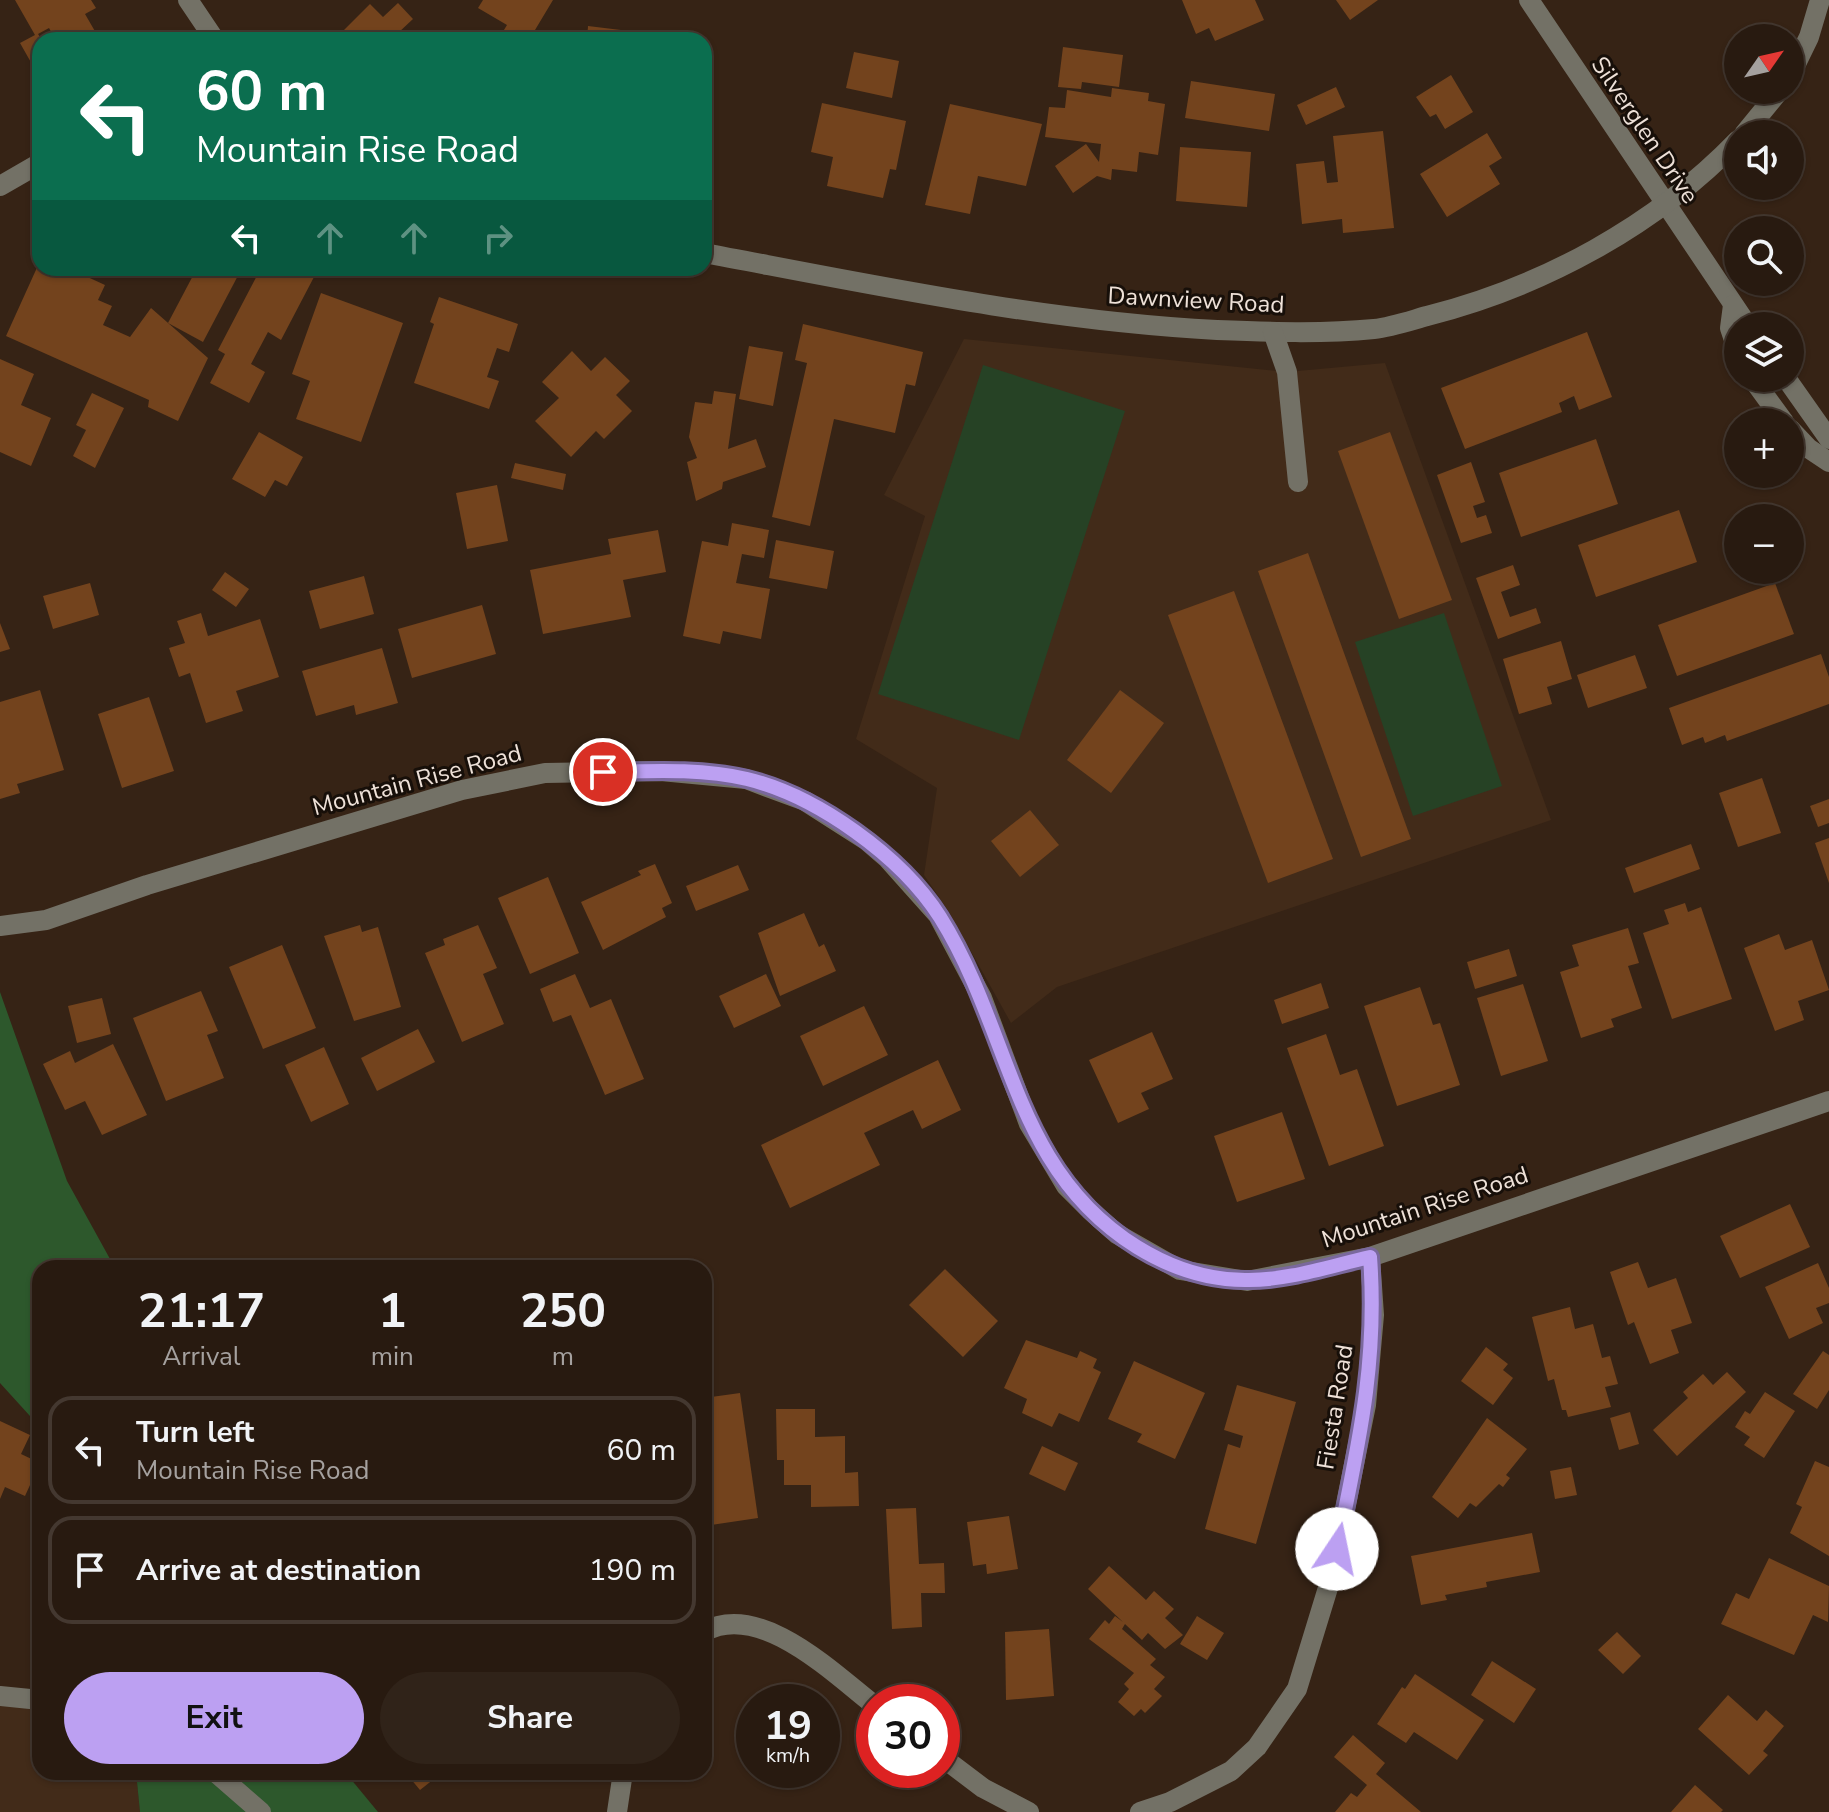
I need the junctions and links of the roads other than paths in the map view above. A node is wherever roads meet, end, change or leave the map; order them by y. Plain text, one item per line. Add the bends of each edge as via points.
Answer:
1 (188, 0) edge
2 (1529, 0) edge
3 (1820, 0) edge
4 (210, 32) edge
5 (1804, 47) edge
6 (1769, 104) edge
7 (1755, 120) edge
8 (1724, 152) edge
9 (32, 168) edge
10 (0, 186) edge
11 (1663, 204) junction
12 (712, 255) edge
13 (1733, 305) junction
14 (1732, 312) edge
15 (1738, 312) edge
16 (1273, 332) junction
17 (1796, 392) edge
18 (1829, 439) edge
19 (1804, 444) edge
20 (1829, 462) edge
21 (1298, 482) dead end
22 (0, 926) edge
23 (1829, 1101) edge
24 (1370, 1257) junction
25 (712, 1630) edge
26 (856, 1691) edge
27 (0, 1696) edge
28 (32, 1699) edge
29 (960, 1771) edge
30 (224, 1780) edge
31 (622, 1780) edge
32 (261, 1812) edge
33 (617, 1812) edge
34 (1029, 1812) edge
35 (1140, 1812) edge

1 - 4 street
2 - 11 street, Silverglen Drive
3 - 5 street
6 - 7 street
8 - 11 street, Dawnview Road
9 - 10 street
11 - 13 street, Silverglen Drive
11 - 16 street, Dawnview Road via 1579,258 1461,308 1376,329
12 - 16 street, Dawnview Road via 970,303 1128,325
13 - 14 street
13 - 15 street, Silverglen Drive
16 - 21 street via 1287,372
17 - 18 street
19 - 20 street
22 - 24 street, Mountain Rise Road via 46,920 462,790 545,773 661,771 746,779 805,801 866,840 938,915 982,998 1029,1124 1050,1162 1066,1186 1117,1234 1180,1270 1247,1281
23 - 24 street, Mountain Rise Road
24 - 35 street, Fiesta Road via 1374,1315 1366,1405 1331,1578 1297,1689 1257,1747 1231,1771
25 - 26 street via 759,1627 808,1654
27 - 28 street
29 - 34 street
30 - 32 street
31 - 33 street

